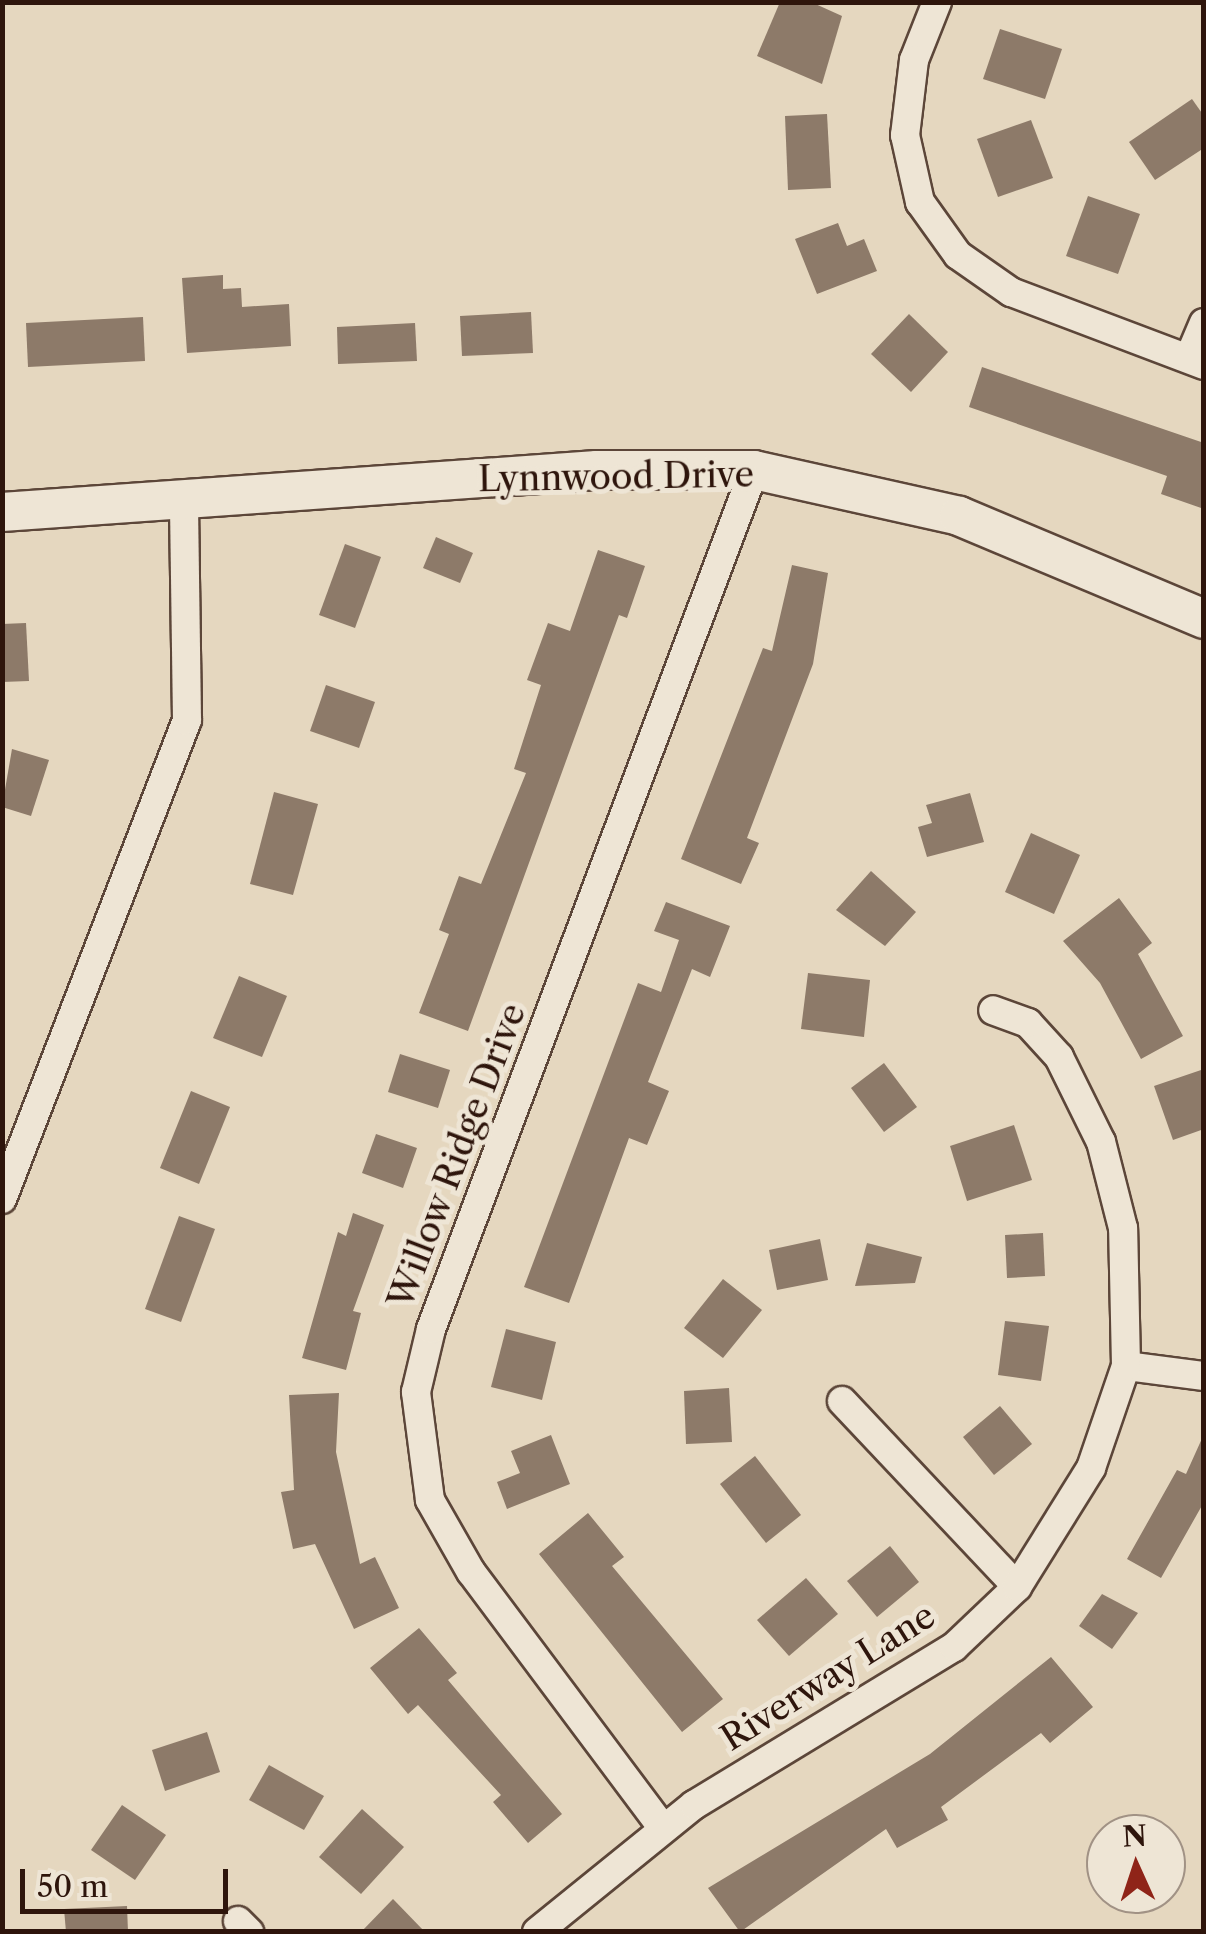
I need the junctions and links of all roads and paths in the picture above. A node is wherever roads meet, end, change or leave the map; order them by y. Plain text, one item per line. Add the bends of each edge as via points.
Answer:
1 (937, 2) edge
2 (1204, 323) edge
3 (1196, 361) edge
4 (754, 470) junction
5 (184, 500) junction
6 (2, 512) edge
7 (1204, 618) edge
8 (993, 1010) dead end
9 (10, 1159) edge
10 (2, 1199) edge
11 (1126, 1366) junction
12 (1204, 1376) edge
13 (842, 1401) dead end
14 (1017, 1587) junction
15 (662, 1828) junction
16 (538, 1932) edge

1 - 3 street via 914,60 904,135 920,202 958,256 1011,292
2 - 3 street
4 - 5 street, Lynnwood Drive via 597,470
4 - 7 street, Lynnwood Drive via 960,516
4 - 15 street, Willow Ridge Drive via 431,1329 416,1392 430,1500 471,1572
5 - 6 street, Lynnwood Drive
5 - 9 street via 187,720
8 - 11 street, Riverway Lane via 1028,1023 1059,1057 1101,1142 1123,1228
9 - 10 street
11 - 12 street
11 - 14 street, Riverway Lane via 1091,1468
13 - 14 street
14 - 15 street, Riverway Lane via 954,1647
15 - 16 street, Riverway Lane

